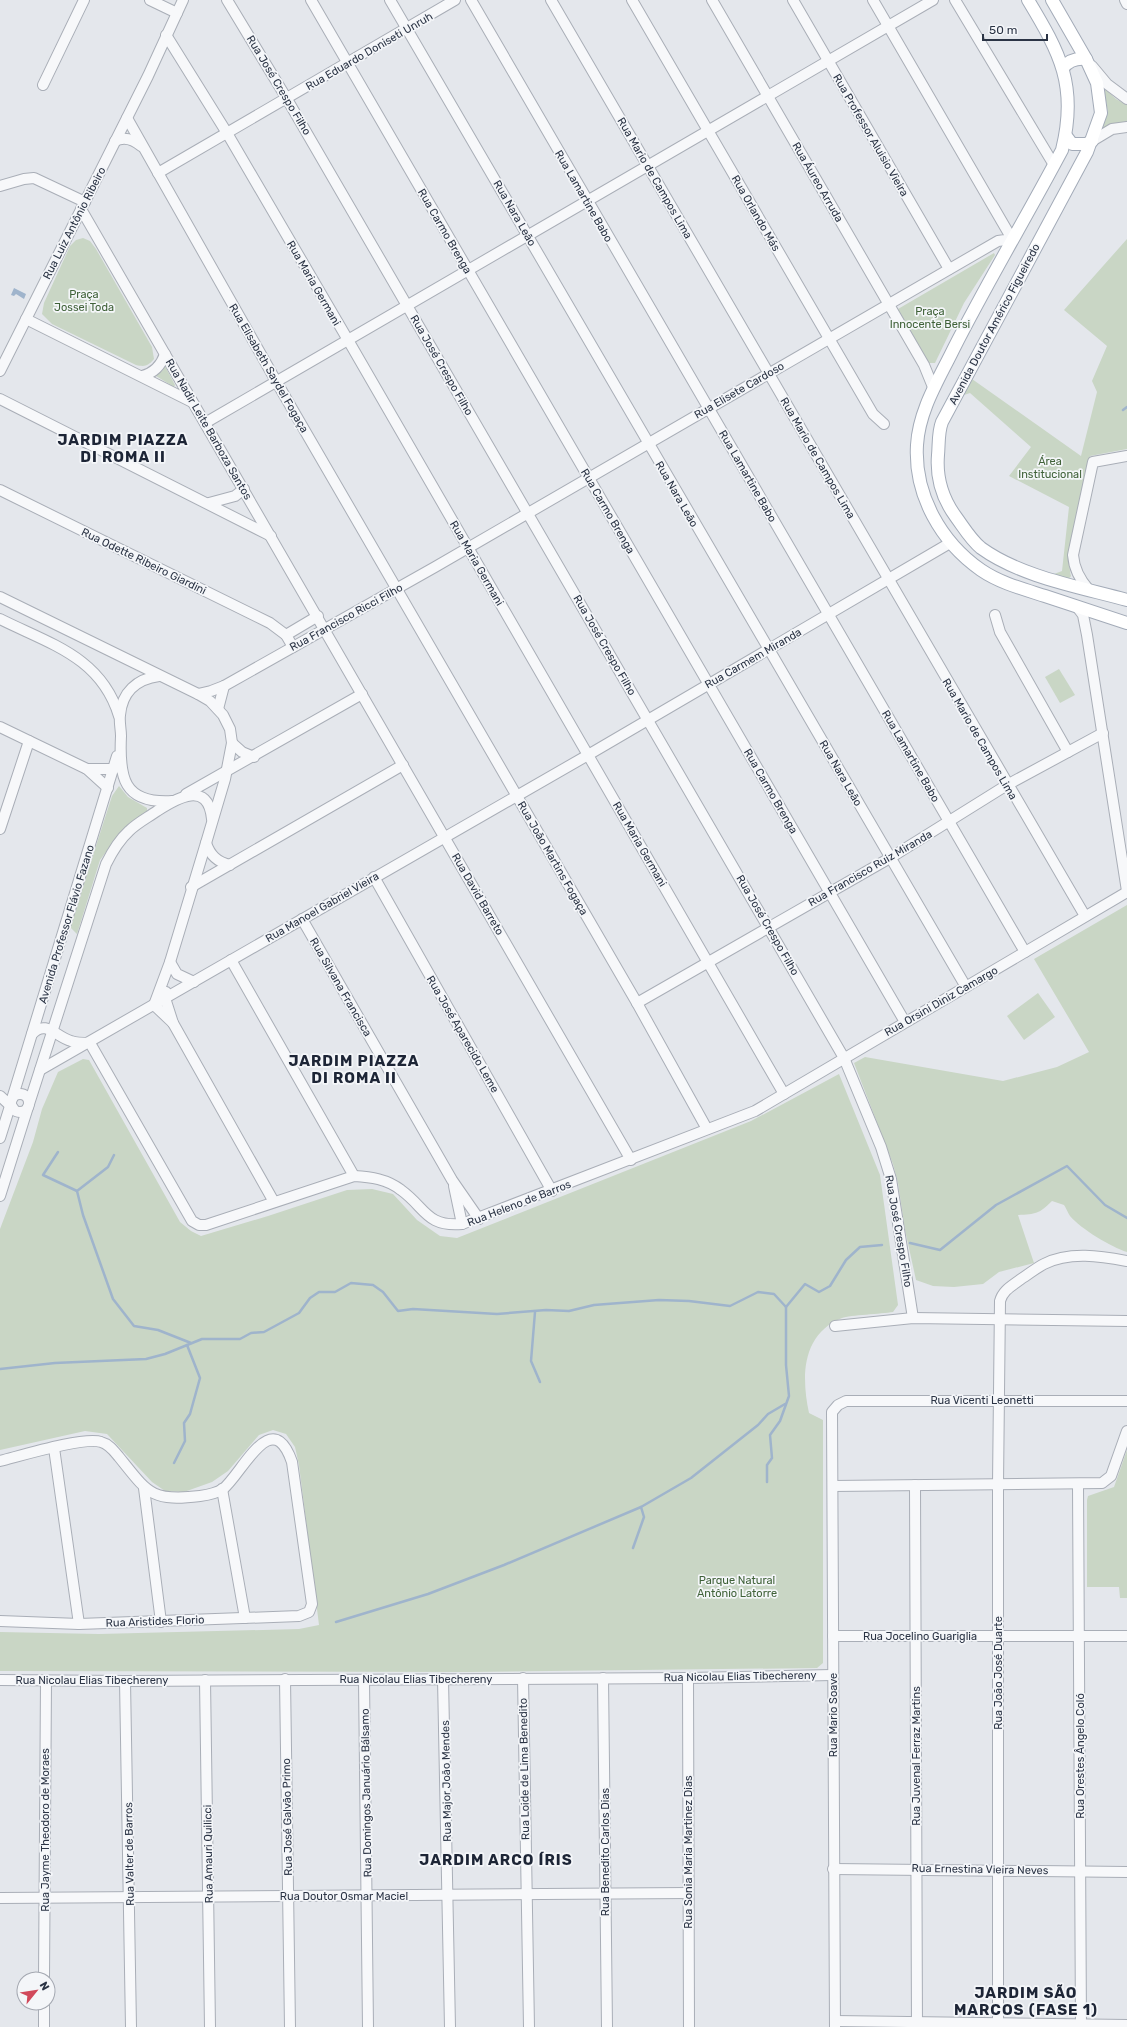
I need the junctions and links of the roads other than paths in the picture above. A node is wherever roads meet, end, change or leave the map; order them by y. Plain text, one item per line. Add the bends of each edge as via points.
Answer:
1 (84, 0) edge
2 (150, 0) edge
3 (183, 0) edge
4 (227, 0) edge
5 (311, 0) edge
6 (390, 0) edge
7 (456, 0) edge
8 (471, 0) edge
9 (551, 0) edge
10 (632, 0) edge
11 (712, 0) edge
12 (793, 0) edge
13 (873, 0) edge
14 (934, 0) edge
15 (955, 0) edge
16 (1028, 0) edge
17 (1052, 0) edge
18 (1124, 0) edge
19 (1127, 4) edge
20 (177, 13) junction
21 (889, 26) junction
22 (406, 28) junction
23 (166, 35) junction
24 (1086, 59) junction
25 (828, 62) junction
26 (348, 63) junction
27 (1063, 68) junction
28 (43, 84) dead end
29 (768, 96) junction
30 (287, 99) junction
31 (1127, 99) edge
32 (127, 118) junction
33 (1127, 127) edge
34 (708, 130) junction
35 (227, 133) junction
36 (1066, 136) junction
37 (115, 141) junction
38 (1092, 141) junction
39 (142, 147) junction
40 (1054, 165) junction
41 (648, 166) junction
42 (158, 174) junction
43 (0, 186) edge
44 (587, 202) junction
45 (83, 206) junction
46 (72, 228) junction
47 (92, 230) junction
48 (528, 236) junction
49 (1012, 239) junction
50 (949, 269) junction
51 (468, 271) junction
52 (888, 304) junction
53 (408, 306) junction
54 (26, 319) junction
55 (829, 338) junction
56 (348, 340) junction
57 (165, 354) junction
58 (947, 362) junction
59 (924, 365) junction
60 (0, 371) edge
61 (769, 373) junction
62 (142, 376) junction
63 (276, 381) junction
64 (934, 387) junction
65 (0, 399) edge
66 (193, 402) junction
67 (708, 408) junction
68 (205, 422) junction
69 (884, 424) dead end
70 (648, 443) junction
71 (1127, 456) edge
72 (588, 478) junction
73 (244, 489) junction
74 (0, 490) edge
75 (209, 503) junction
76 (257, 512) junction
77 (528, 512) junction
78 (227, 513) junction
79 (271, 536) junction
80 (950, 543) junction
81 (468, 547) junction
82 (981, 547) junction
83 (888, 580) junction
84 (397, 588) junction
85 (1086, 589) junction
86 (0, 597) edge
87 (1127, 600) edge
88 (1077, 607) junction
89 (1094, 610) junction
90 (828, 614) junction
91 (995, 615) dead end
92 (318, 616) junction
93 (0, 619) edge
94 (1127, 623) edge
95 (325, 629) junction
96 (286, 635) junction
97 (1087, 635) junction
98 (293, 647) junction
99 (768, 649) junction
100 (159, 676) junction
101 (708, 684) junction
102 (224, 686) junction
103 (198, 694) junction
104 (362, 694) junction
105 (218, 709) junction
106 (119, 717) junction
107 (648, 720) junction
108 (0, 727) edge
109 (1103, 733) junction
110 (29, 741) junction
111 (232, 743) junction
112 (119, 750) junction
113 (1068, 752) junction
114 (588, 755) junction
115 (254, 757) junction
116 (403, 765) junction
117 (87, 769) junction
118 (114, 769) junction
119 (225, 773) junction
120 (556, 774) joint
121 (1007, 785) junction
122 (108, 788) junction
123 (517, 796) junction
124 (173, 801) junction
125 (212, 821) junction
126 (1, 822) edge
127 (949, 822) junction
128 (445, 836) junction
129 (206, 843) junction
130 (890, 858) junction
131 (230, 865) junction
132 (374, 877) junction
133 (191, 887) junction
134 (1127, 891) edge
135 (830, 893) junction
136 (1085, 916) junction
137 (302, 919) junction
138 (769, 927) junction
139 (1025, 952) junction
140 (231, 960) junction
141 (170, 962) junction
142 (708, 962) junction
143 (194, 982) junction
144 (966, 987) junction
145 (165, 998) junction
146 (637, 1003) junction
147 (154, 1005) junction
148 (905, 1022) junction
149 (173, 1023) junction
150 (52, 1030) junction
151 (32, 1034) junction
152 (90, 1043) junction
153 (844, 1058) junction
154 (40, 1070) junction
155 (0, 1092) edge
156 (784, 1094) junction
157 (0, 1096) edge
158 (13, 1101) junction
159 (28, 1105) junction
160 (755, 1111) joint
161 (708, 1129) junction
162 (0, 1138) edge
163 (631, 1160) junction
164 (354, 1176) junction
165 (452, 1180) junction
166 (552, 1191) junction
167 (0, 1196) edge
168 (274, 1202) junction
169 (479, 1219) junction
170 (462, 1224) junction
171 (1127, 1261) edge
172 (913, 1318) junction
173 (998, 1319) junction
174 (1127, 1321) edge
175 (835, 1326) dead end
176 (998, 1400) junction
177 (1127, 1401) edge
178 (838, 1405) joint
179 (1127, 1431) edge
180 (54, 1448) junction
181 (0, 1460) edge
182 (998, 1484) junction
183 (1078, 1484) junction
184 (915, 1485) junction
185 (833, 1486) junction
186 (144, 1488) junction
187 (222, 1489) junction
188 (245, 1618) junction
189 (0, 1621) edge
190 (161, 1622) junction
191 (79, 1624) junction
192 (833, 1636) junction
193 (916, 1636) junction
194 (998, 1636) junction
195 (1127, 1636) edge
196 (1079, 1637) junction
197 (832, 1675) junction
198 (523, 1678) junction
199 (603, 1678) junction
200 (688, 1678) junction
201 (443, 1679) junction
202 (0, 1680) edge
203 (205, 1680) junction
204 (285, 1680) junction
205 (364, 1680) junction
206 (46, 1681) junction
207 (125, 1681) junction
208 (916, 1868) junction
209 (833, 1869) junction
210 (998, 1870) junction
211 (1080, 1871) junction
212 (1127, 1872) edge
213 (605, 1893) junction
214 (688, 1893) junction
215 (527, 1894) junction
216 (367, 1895) junction
217 (449, 1895) junction
218 (288, 1896) junction
219 (130, 1897) junction
220 (209, 1897) junction
221 (0, 1898) edge
222 (45, 1898) junction
223 (44, 1971) edge
224 (44, 2011) edge
225 (835, 2024) edge
226 (917, 2025) edge
227 (998, 2025) edge
228 (1127, 2025) edge
229 (1081, 2026) edge
230 (44, 2027) edge
231 (131, 2027) edge
232 (210, 2027) edge
233 (290, 2027) edge
234 (368, 2027) edge
235 (450, 2027) edge
236 (529, 2027) edge
237 (607, 2027) edge
238 (689, 2027) edge

1 - 28 street
2 - 20 street
3 - 20 street, Rua Luiz Antônio Ribeiro
4 - 30 street, Rua José Crespo Filho
5 - 26 street, Rua Carmo Brenga
6 - 22 street, Rua Nara Leão
7 - 22 street, Rua Eduardo Doniseti Unruh
8 - 44 street, Rua Lamartine Babo
9 - 41 street, Rua Mario de Campos Lima
10 - 34 street, Rua Orlando Más
11 - 29 street, Rua Áureo Arruda
12 - 25 street, Rua Professor Aluisio Vieira
13 - 21 street
14 - 21 street
15 - 40 street
16 - 27 main road, Avenida Doutor Américo Figueiredo via 1052,39
17 - 24 main road, Avenida Doutor Américo Figueiredo
18 - 19 street
20 - 23 street, Rua Luiz Antônio Ribeiro
21 - 25 street
21 - 49 street
22 - 26 street, Rua Eduardo Doniseti Unruh
22 - 48 street, Rua Nara Leão
23 - 32 street, Rua Luiz Antônio Ribeiro
23 - 35 street, Rua Maria Germani
24 - 27 main road via 1073,60
24 - 31 street via 1107,84
24 - 38 main road, Avenida Doutor Américo Figueiredo via 1096,83 1101,114
25 - 29 street
25 - 50 street, Rua Professor Aluisio Vieira
26 - 30 street, Rua Eduardo Doniseti Unruh
26 - 51 street, Rua Carmo Brenga
27 - 36 main road, Avenida Doutor Américo Figueiredo via 1068,103
29 - 34 street
29 - 52 street, Rua Áureo Arruda
30 - 35 street, Rua Eduardo Doniseti Unruh
30 - 53 street, Rua José Crespo Filho
32 - 37 street, Rua Luiz Antônio Ribeiro
32 - 39 street, Rua Elisabeth Saydel Fogaça
33 - 38 street via 1112,129
34 - 41 street
34 - 55 street, Rua Orlando Más
35 - 42 street, Rua Eduardo Doniseti Unruh
35 - 56 street, Rua Maria Germani
36 - 38 main road via 1072,144 1086,144
36 - 40 main road, Avenida Doutor Américo Figueiredo
37 - 39 street via 127,138
37 - 45 street, Rua Luiz Antônio Ribeiro
38 - 82 main road, Avenida Doutor Américo Figueiredo via 941,424 936,470 941,492 968,534
39 - 42 street, Rua Elisabeth Saydel Fogaça
40 - 49 main road, Avenida Doutor Américo Figueiredo
41 - 44 street
41 - 61 street, Rua Mario de Campos Lima
42 - 63 street, Rua Elisabeth Saydel Fogaça
43 - 45 street via 24,178 34,178
44 - 48 street
44 - 67 street, Rua Lamartine Babo
45 - 46 street, Rua Luiz Antônio Ribeiro
45 - 47 street, Rua Nadir Leite Barboza Santos
46 - 47 street via 80,226
46 - 54 street, Rua Luiz Antônio Ribeiro
47 - 57 street, Rua Nadir Leite Barboza Santos
48 - 51 street
48 - 70 street, Rua Nara Leão
49 - 50 street, Rua Elisete Cardoso via 998,241
49 - 58 main road, Avenida Doutor Américo Figueiredo
50 - 52 street, Rua Elisete Cardoso
51 - 53 street
51 - 72 street, Rua Carmo Brenga
52 - 55 street, Rua Elisete Cardoso
52 - 59 street, Rua Áureo Arruda
53 - 56 street
53 - 77 street, Rua José Crespo Filho
54 - 60 street, Rua Luiz Antônio Ribeiro
54 - 62 street
55 - 61 street, Rua Elisete Cardoso
55 - 69 street, Rua Orlando Más via 872,414
56 - 63 street
56 - 81 street, Rua Maria Germani
57 - 62 street via 158,368 151,374
57 - 66 street, Rua Nadir Leite Barboza Santos
58 - 59 street via 934,370
58 - 64 main road, Avenida Doutor Américo Figueiredo
59 - 64 street, Rua Áureo Arruda
61 - 67 street, Rua Elisete Cardoso
61 - 83 street, Rua Mario de Campos Lima
62 - 66 street
63 - 68 street
63 - 84 street, Rua Elisabeth Saydel Fogaça
64 - 80 main road, Avenida Doutor Américo Figueiredo via 921,421 917,445 918,473 926,499
65 - 75 street
66 - 68 street, Rua Nadir Leite Barboza Santos
67 - 70 street, Rua Elisete Cardoso
67 - 90 street, Rua Lamartine Babo
68 - 73 street, Rua Nadir Leite Barboza Santos
70 - 72 street, Rua Elisete Cardoso
70 - 99 street, Rua Nara Leão
71 - 85 street via 1093,462 1073,555 1079,577
72 - 77 street, Rua Elisete Cardoso
72 - 101 street, Rua Carmo Brenga
73 - 75 street via 235,496
73 - 76 street, Rua Nadir Leite Barboza Santos
74 - 96 street, Rua Odette Ribeiro Giardini via 270,623
75 - 78 street
76 - 78 street via 243,515
76 - 79 street, Rua Nadir Leite Barboza Santos
77 - 81 street, Rua Elisete Cardoso
77 - 107 street, Rua José Crespo Filho
78 - 79 street
79 - 92 street, Rua Nadir Leite Barboza Santos
80 - 82 main road via 959,538
80 - 83 street, Rua Carmem Miranda
80 - 88 main road, Avenida Doutor Américo Figueiredo via 982,571 999,580
81 - 84 street, Rua Francisco Ricci Filho
81 - 114 street, Rua Maria Germani
82 - 85 main road, Avenida Doutor Américo Figueiredo via 1032,573
83 - 90 street, Rua Carmem Miranda
83 - 121 street, Rua Mario de Campos Lima
84 - 95 street, Rua Francisco Ricci Filho
84 - 123 street, Rua João Martins Fogaça
85 - 87 main road, Avenida Doutor Américo Figueiredo
85 - 88 main road via 1076,592 1073,596
85 - 89 main road via 1093,599
86 - 100 street
88 - 89 main road, Avenida Doutor Américo Figueiredo
88 - 97 street via 1083,614
89 - 94 main road, Avenida Doutor Américo Figueiredo
89 - 97 street via 1088,624
90 - 99 street, Rua Carmem Miranda
90 - 127 street, Rua Lamartine Babo
91 - 113 street via 1000,632
92 - 95 street, Rua Nadir Leite Barboza Santos
92 - 96 street
93 - 106 street via 86,664 105,684
95 - 98 street, Rua Francisco Ricci Filho
95 - 104 street, Rua David Barreto
96 - 98 street, Rua Odette Ribeiro Giardini
97 - 109 street
98 - 102 street, Rua Francisco Ricci Filho
99 - 101 street, Rua Carmem Miranda
99 - 130 street, Rua Nara Leão
100 - 103 street
100 - 106 street via 145,679 130,688
101 - 107 street, Rua Carmem Miranda
101 - 135 street, Rua Carmo Brenga
102 - 103 street, Rua Francisco Ricci Filho
102 - 105 street
103 - 105 street
104 - 115 street
104 - 116 street, Rua David Barreto
105 - 111 street via 229,725
106 - 112 street
107 - 114 street, Rua Carmem Miranda
107 - 138 street, Rua José Crespo Filho
108 - 110 street
109 - 113 street, Rua Francisco Ruiz Miranda
109 - 134 street
110 - 117 street
110 - 126 street
111 - 115 street via 242,752
111 - 119 street
112 - 118 street, Avenida Professor Flávio Fazano
112 - 124 street via 121,772 131,790 152,801
113 - 121 street, Rua Francisco Ruiz Miranda
114 - 120 street, Rua Carmem Miranda
114 - 142 street, Rua Maria Germani
115 - 119 street
116 - 128 street, Rua David Barreto
116 - 131 street
117 - 118 street
117 - 122 street
118 - 122 street, Avenida Professor Flávio Fazano
119 - 124 street
119 - 125 street
120 - 123 street, Rua Manoel Gabriel Vieira
121 - 127 street, Rua Francisco Ruiz Miranda
121 - 136 street, Rua Mario de Campos Lima
122 - 151 street, Avenida Professor Flávio Fazano
123 - 128 street, Rua Manoel Gabriel Vieira
123 - 146 street, Rua João Martins Fogaça
124 - 125 street via 192,795 201,798 209,805
124 - 150 street, Avenida Professor Flávio Fazano via 129,831 106,864
125 - 129 street
127 - 130 street, Rua Francisco Ruiz Miranda
127 - 139 street, Rua Lamartine Babo
128 - 132 street, Rua Manoel Gabriel Vieira
128 - 163 street, Rua David Barreto
129 - 131 street via 214,857 221,863
129 - 133 street
130 - 135 street, Rua Francisco Ruiz Miranda
130 - 144 street, Rua Nara Leão
131 - 133 street
132 - 137 street, Rua Manoel Gabriel Vieira
132 - 166 street, Rua José Aparecido Leme
133 - 141 street
134 - 136 street, Rua Orsini Diniz Camargo
135 - 138 street, Rua Francisco Ruiz Miranda
135 - 148 street, Rua Carmo Brenga
136 - 139 street, Rua Orsini Diniz Camargo
137 - 140 street, Rua Manoel Gabriel Vieira
137 - 165 street, Rua Silvana Francisca
138 - 142 street, Rua Francisco Ruiz Miranda
138 - 153 street, Rua José Crespo Filho
139 - 144 street, Rua Orsini Diniz Camargo
140 - 143 street, Rua Manoel Gabriel Vieira
140 - 164 street
141 - 143 street via 177,974
141 - 145 street
141 - 147 street
142 - 146 street, Rua Francisco Ruiz Miranda
142 - 156 street, Rua Maria Germani
143 - 145 street, Rua Manoel Gabriel Vieira
144 - 148 street, Rua Orsini Diniz Camargo
145 - 147 street, Rua Manoel Gabriel Vieira
145 - 149 street
146 - 161 street, Rua João Martins Fogaça
147 - 149 street
147 - 152 street, Rua Manoel Gabriel Vieira
148 - 153 street, Rua Orsini Diniz Camargo
149 - 168 street
150 - 151 street via 41,1028
150 - 152 street via 72,1042
150 - 154 street, Avenida Professor Flávio Fazano
151 - 158 street, Avenida Professor Flávio Fazano
152 - 154 street, Rua Manoel Gabriel Vieira
152 - 168 street, Rua Heleno de Barros via 192,1221 206,1225
153 - 156 street, Rua Orsini Diniz Camargo
153 - 172 street, Rua José Crespo Filho via 881,1147 891,1179
154 - 159 street, Avenida Professor Flávio Fazano
155 - 158 street
156 - 160 street, Rua Orsini Diniz Camargo
157 - 158 street
158 - 159 street via 26,1096
158 - 159 street via 22,1112
158 - 162 street, Avenida Professor Flávio Fazano
159 - 167 street, Avenida Professor Flávio Fazano
160 - 161 street, Rua Heleno de Barros
161 - 163 street, Rua Heleno de Barros
163 - 166 street, Rua Heleno de Barros
164 - 168 street, Rua Heleno de Barros
164 - 170 street, Rua Heleno de Barros via 389,1182 435,1221 443,1224
165 - 169 street, Rua Silvana Francisca
165 - 170 street, Rua Silvana Francisca
166 - 169 street, Rua Heleno de Barros
169 - 170 street, Rua Heleno de Barros
171 - 173 street, Rua João José Duarte via 1104,1257 1064,1257 1045,1263 1002,1294
172 - 173 street
172 - 175 street
173 - 174 street
173 - 176 street, Rua João José Duarte
176 - 177 street, Rua Vicenti Leonetti
176 - 178 street, Rua Vicenti Leonetti via 846,1401
176 - 182 street, Rua João José Duarte
178 - 185 street, Rua Mario Soave via 832,1412
179 - 183 street via 1111,1476 1102,1483
180 - 181 street
180 - 186 street via 86,1440 102,1442 114,1450
180 - 191 street
182 - 183 street
182 - 184 street
182 - 194 street, Rua João José Duarte
183 - 196 street, Rua Orestes Ângelo Coló
184 - 185 street
184 - 193 street, Rua Juvenal Ferraz Martins
185 - 192 street, Rua Mario Soave
186 - 187 street via 167,1498 208,1495
186 - 190 street
187 - 188 street
187 - 188 street, Rua Aristides Florio via 259,1445 276,1440 285,1446 292,1462 312,1604 310,1612 299,1616
188 - 190 street, Rua Aristides Florio
189 - 191 street, Rua Aristides Florio
190 - 191 street, Rua Aristides Florio
192 - 193 street, Rua Jocelino Guariglia
192 - 197 street, Rua Mario Soave
193 - 194 street, Rua Jocelino Guariglia
193 - 208 street, Rua Juvenal Ferraz Martins
194 - 196 street, Rua Jocelino Guariglia
194 - 210 street, Rua João José Duarte
195 - 196 street, Rua Jocelino Guariglia
196 - 211 street, Rua Orestes Ângelo Coló
197 - 200 street, Rua Nicolau Elias Tibechereny
197 - 209 street, Rua Mario Soave
198 - 199 street, Rua Nicolau Elias Tibechereny
198 - 201 street, Rua Nicolau Elias Tibechereny
198 - 215 street, Rua Loide de Lima Benedito
199 - 200 street, Rua Nicolau Elias Tibechereny
199 - 213 street, Rua Benedito Carlos Dias
200 - 214 street, Rua Sonia Maria Martinez Dias
201 - 205 street, Rua Nicolau Elias Tibechereny
201 - 217 street, Rua Major João Mendes
202 - 206 street, Rua Nicolau Elias Tibechereny
203 - 204 street, Rua Nicolau Elias Tibechereny
203 - 207 street, Rua Nicolau Elias Tibechereny
203 - 220 street, Rua Amauri Quilicci
204 - 205 street, Rua Nicolau Elias Tibechereny
204 - 218 street, Rua José Galvão Primo
205 - 216 street, Rua Domingos Januário Bálsamo
206 - 207 street, Rua Nicolau Elias Tibechereny
206 - 222 street, Rua Jayme Theodoro de Moraes
207 - 219 street, Rua Valter de Barros
208 - 209 street, Rua Ernestina Vieira Neves
208 - 210 street, Rua Ernestina Vieira Neves
208 - 226 street, Rua Juvenal Ferraz Martins
209 - 225 street, Rua Mario Soave
210 - 211 street, Rua Ernestina Vieira Neves
210 - 227 street, Rua João José Duarte
211 - 212 street, Rua Ernestina Vieira Neves
211 - 229 street, Rua Orestes Ângelo Coló
213 - 214 street, Rua Doutor Osmar Maciel
213 - 215 street, Rua Doutor Osmar Maciel
213 - 237 street, Rua Benedito Carlos Dias
214 - 238 street, Rua Sonia Maria Martinez Dias
215 - 217 street, Rua Doutor Osmar Maciel
215 - 236 street, Rua Loide de Lima Benedito
216 - 217 street, Rua Doutor Osmar Maciel
216 - 218 street, Rua Doutor Osmar Maciel
216 - 234 street, Rua Domingos Januário Bálsamo
217 - 235 street, Rua Major João Mendes
218 - 220 street, Rua Doutor Osmar Maciel
218 - 233 street, Rua José Galvão Primo
219 - 220 street, Rua Doutor Osmar Maciel
219 - 222 street, Rua Doutor Osmar Maciel
219 - 231 street, Rua Valter de Barros
220 - 232 street, Rua Amauri Quilicci
221 - 222 street, Rua Doutor Osmar Maciel
222 - 223 street, Rua Jayme Theodoro de Moraes
224 - 230 street
225 - 226 street
226 - 227 street
227 - 229 street
228 - 229 street

